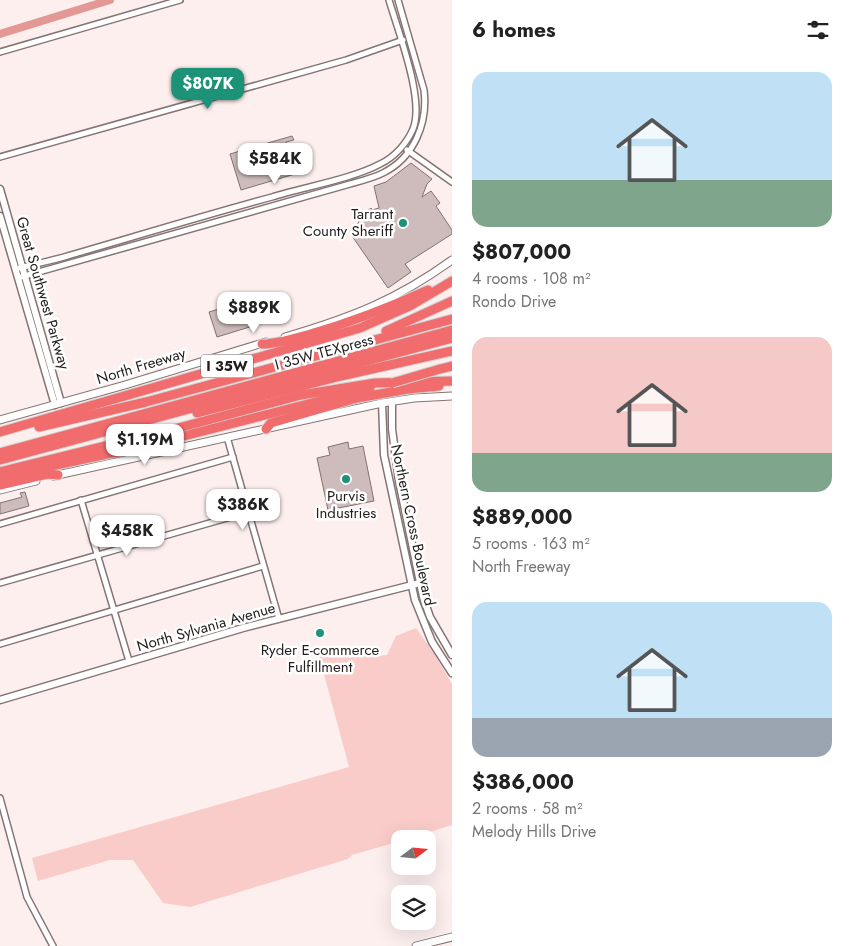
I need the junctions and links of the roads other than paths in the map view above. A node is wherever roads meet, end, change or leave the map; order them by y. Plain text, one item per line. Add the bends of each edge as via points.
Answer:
1 (180, 0) edge
2 (389, 0) edge
3 (398, 0) edge
4 (409, 39) junction
5 (401, 41) junction
6 (0, 52) edge
7 (402, 147) junction
8 (408, 151) junction
9 (0, 157) edge
10 (452, 182) edge
11 (312, 185) junction
12 (0, 189) edge
13 (315, 193) junction
14 (235, 207) junction
15 (237, 215) junction
16 (0, 216) edge
17 (96, 248) junction
18 (98, 256) junction
19 (452, 260) edge
20 (19, 268) junction
21 (22, 277) junction
22 (450, 282) edge
23 (452, 301) edge
24 (452, 318) edge
25 (452, 330) edge
26 (452, 338) edge
27 (262, 344) junction
28 (452, 351) edge
29 (291, 362) junction
30 (452, 366) edge
31 (452, 381) edge
32 (452, 385) edge
33 (449, 396) edge
34 (392, 401) junction
35 (382, 403) junction
36 (58, 404) junction
37 (0, 420) edge
38 (137, 424) junction
39 (266, 429) junction
40 (0, 432) edge
41 (0, 437) edge
42 (227, 437) junction
43 (52, 439) junction
44 (0, 452) edge
45 (232, 457) junction
46 (0, 460) edge
47 (0, 472) edge
48 (58, 475) junction
49 (0, 477) edge
50 (0, 485) edge
51 (0, 490) edge
52 (81, 500) junction
53 (403, 502) junction
54 (394, 503) junction
55 (248, 512) junction
56 (0, 524) edge
57 (97, 555) junction
58 (263, 566) junction
59 (0, 583) edge
60 (420, 583) junction
61 (411, 585) junction
62 (114, 609) junction
63 (279, 619) junction
64 (0, 644) edge
65 (452, 656) edge
66 (129, 662) junction
67 (452, 673) edge
68 (0, 700) edge
69 (0, 798) edge
70 (452, 937) edge
71 (53, 946) edge
72 (418, 946) edge

1 - 6 street
2 - 5 street
3 - 4 street
4 - 5 street
4 - 8 street via 425,103 418,137
5 - 7 street via 416,109 413,129
5 - 9 street via 346,60
7 - 8 street
7 - 11 street via 372,168
8 - 10 street
8 - 13 street via 383,173
11 - 13 street
11 - 14 street
12 - 20 street, Great Southwest Parkway
13 - 15 street
14 - 15 street
14 - 17 street
15 - 18 street
16 - 20 street, Great Southwest Parkway
17 - 18 street
17 - 20 street
18 - 21 street
19 - 27 main road, North Freeway via 370,309
20 - 21 street, Great Southwest Parkway
21 - 36 street, Great Southwest Parkway
22 - 27 highway via 342,325 274,344
22 - 40 highway, North Freeway / I 35W via 396,314 360,328
23 - 29 highway via 390,330
24 - 29 highway
25 - 43 highway, I 35W TEXpress
25 - 43 highway via 395,340 203,391 57,434
26 - 38 highway, I 35W TEXpress
27 - 36 main road, North Freeway
28 - 38 highway via 204,412
29 - 41 highway via 146,402
30 - 49 highway, bridge via 139,447
31 - 47 highway via 375,383 301,395
32 - 39 highway via 357,398 271,424
33 - 34 main road
34 - 35 main road
34 - 53 street, Northern Cross Boulevard via 394,448
35 - 39 main road
35 - 54 street, Northern Cross Boulevard via 383,445
36 - 37 main road, North Freeway
38 - 46 highway, I 35W TEXpress
39 - 42 main road
42 - 45 street
42 - 48 main road
43 - 44 highway, I 35W TEXpress
45 - 52 street
45 - 55 street
48 - 50 highway via 47,474
48 - 51 main road
52 - 56 street
52 - 57 street
53 - 54 street
53 - 60 street, Northern Cross Boulevard
54 - 61 street, Northern Cross Boulevard
55 - 57 street
55 - 58 street
57 - 59 street
57 - 62 street
58 - 62 street
58 - 63 street
60 - 61 street, North Sylvania Avenue
60 - 65 street, Northern Cross Boulevard via 430,617
61 - 63 street, North Sylvania Avenue
61 - 67 street, Northern Cross Boulevard via 432,642
62 - 64 street
62 - 66 street
63 - 66 street, North Sylvania Avenue
66 - 68 street, North Sylvania Avenue
69 - 71 street via 27,897
70 - 72 main road

